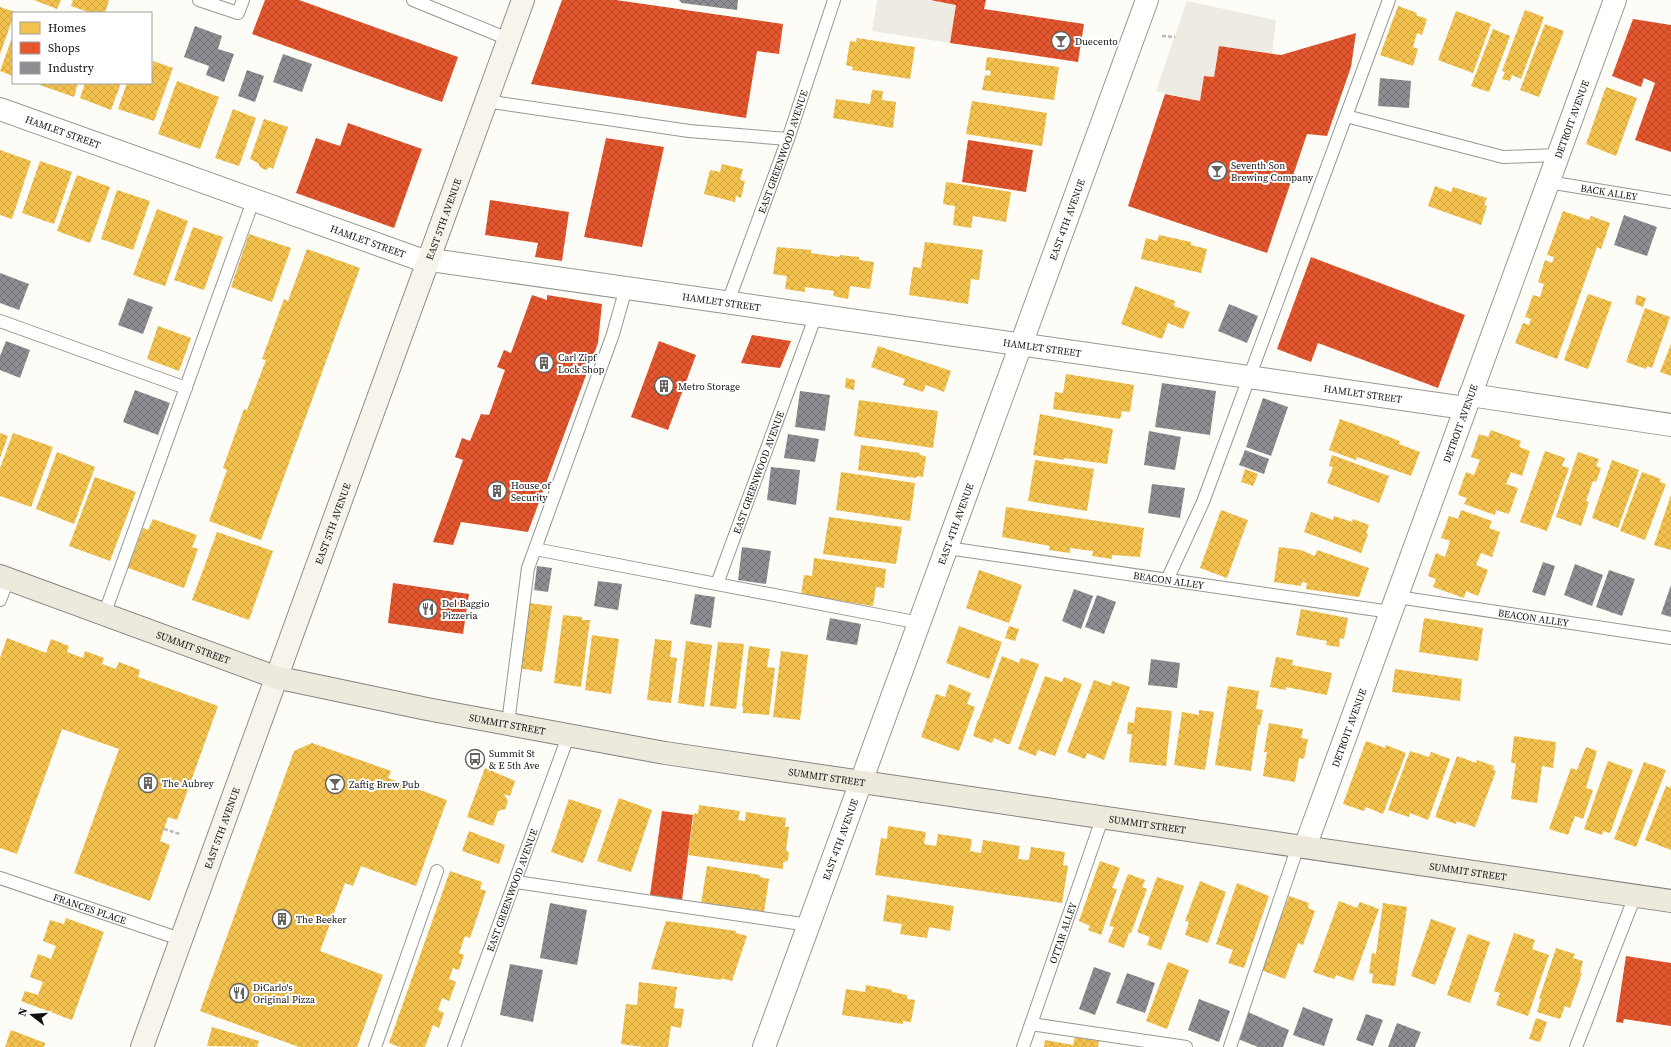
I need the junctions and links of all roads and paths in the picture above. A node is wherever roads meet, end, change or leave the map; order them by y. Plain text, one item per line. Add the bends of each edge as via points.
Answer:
1 (199, 0) edge
2 (243, 0) edge
3 (522, 0) edge
4 (834, 0) edge
5 (1147, 0) edge
6 (1389, 0) edge
7 (1615, 0) edge
8 (419, 1) edge
9 (1162, 36) dead end
10 (1175, 37) dead end
11 (508, 39) junction
12 (485, 101) junction
13 (0, 109) edge
14 (1346, 116) junction
15 (788, 139) junction
16 (1558, 154) junction
17 (1548, 182) junction
18 (253, 201) junction
19 (1671, 202) edge
20 (427, 262) junction
21 (626, 288) junction
22 (728, 302) junction
23 (816, 315) junction
24 (0, 321) edge
25 (1021, 344) junction
26 (1250, 377) junction
27 (186, 388) junction
28 (1468, 402) junction
29 (1671, 425) edge
30 (947, 548) junction
31 (535, 549) junction
32 (4, 578) edge
33 (1167, 580) junction
34 (718, 584) junction
35 (0, 600) edge
36 (1394, 604) junction
37 (104, 615) junction
38 (920, 623) junction
39 (1671, 638) edge
40 (275, 677) junction
41 (508, 723) junction
42 (569, 734) junction
43 (861, 782) junction
44 (1102, 819) junction
45 (164, 829) dead end
46 (180, 834) dead end
47 (1302, 847) junction
48 (437, 871) dead end
49 (0, 878) edge
50 (516, 882) junction
51 (1635, 896) junction
52 (1671, 901) edge
53 (809, 925) junction
54 (180, 939) junction
55 (1031, 1024) junction
56 (142, 1047) edge
57 (375, 1047) edge
58 (454, 1047) edge
59 (764, 1047) edge
60 (1023, 1047) edge
61 (1186, 1047) edge
62 (1230, 1047) edge
63 (1576, 1047) edge

1 - 2 lane via 238,13
3 - 11 main road, EAST 5TH AVENUE
4 - 15 lane, EAST GREENWOOD AVENUE
5 - 25 street, EAST 4TH AVENUE
6 - 14 lane
7 - 16 street, DETROIT AVENUE
8 - 11 lane
9 - 10 path
11 - 12 main road, EAST 5TH AVENUE
12 - 15 lane via 689,131
12 - 20 main road, EAST 5TH AVENUE
13 - 18 street, HAMLET STREET
14 - 16 lane via 1503,157
14 - 26 lane
15 - 22 lane, EAST GREENWOOD AVENUE
16 - 17 street, DETROIT AVENUE
17 - 19 lane, BACK ALLEY
17 - 28 street, DETROIT AVENUE
18 - 20 street, HAMLET STREET
18 - 27 lane
20 - 21 street, HAMLET STREET via 438,261
20 - 40 main road, EAST 5TH AVENUE
21 - 22 street, HAMLET STREET
21 - 31 lane via 613,334
22 - 23 street, HAMLET STREET
23 - 25 street, HAMLET STREET
23 - 34 lane, EAST GREENWOOD AVENUE
24 - 27 lane
25 - 26 street, HAMLET STREET
25 - 30 street, EAST 4TH AVENUE
26 - 28 street, HAMLET STREET
26 - 33 lane via 1203,502
27 - 37 lane
28 - 29 street, HAMLET STREET
28 - 36 street, DETROIT AVENUE
30 - 33 lane, BEACON ALLEY
30 - 38 street, EAST 4TH AVENUE
31 - 34 lane
31 - 41 lane via 528,568
32 - 35 lane
32 - 37 main road, SUMMIT STREET
33 - 36 lane, BEACON ALLEY
34 - 38 lane
36 - 39 lane, BEACON ALLEY
36 - 47 street, DETROIT AVENUE
37 - 40 main road, SUMMIT STREET
38 - 43 street, EAST 4TH AVENUE
40 - 41 main road, SUMMIT STREET
40 - 54 main road, EAST 5TH AVENUE
41 - 42 main road, SUMMIT STREET
42 - 43 main road, SUMMIT STREET via 665,753
42 - 50 lane, EAST GREENWOOD AVENUE
43 - 44 main road, SUMMIT STREET
43 - 53 street, EAST 4TH AVENUE
44 - 47 main road, SUMMIT STREET
44 - 55 lane, OTTAR ALLEY
45 - 46 path
47 - 51 main road, SUMMIT STREET
47 - 62 lane
48 - 57 lane
49 - 54 lane, FRANCES PLACE
50 - 53 lane
50 - 58 lane, EAST GREENWOOD AVENUE
51 - 52 main road, SUMMIT STREET
51 - 63 lane
53 - 59 street, EAST 4TH AVENUE
54 - 56 main road, EAST 5TH AVENUE
55 - 60 lane, OTTAR ALLEY
55 - 61 lane

